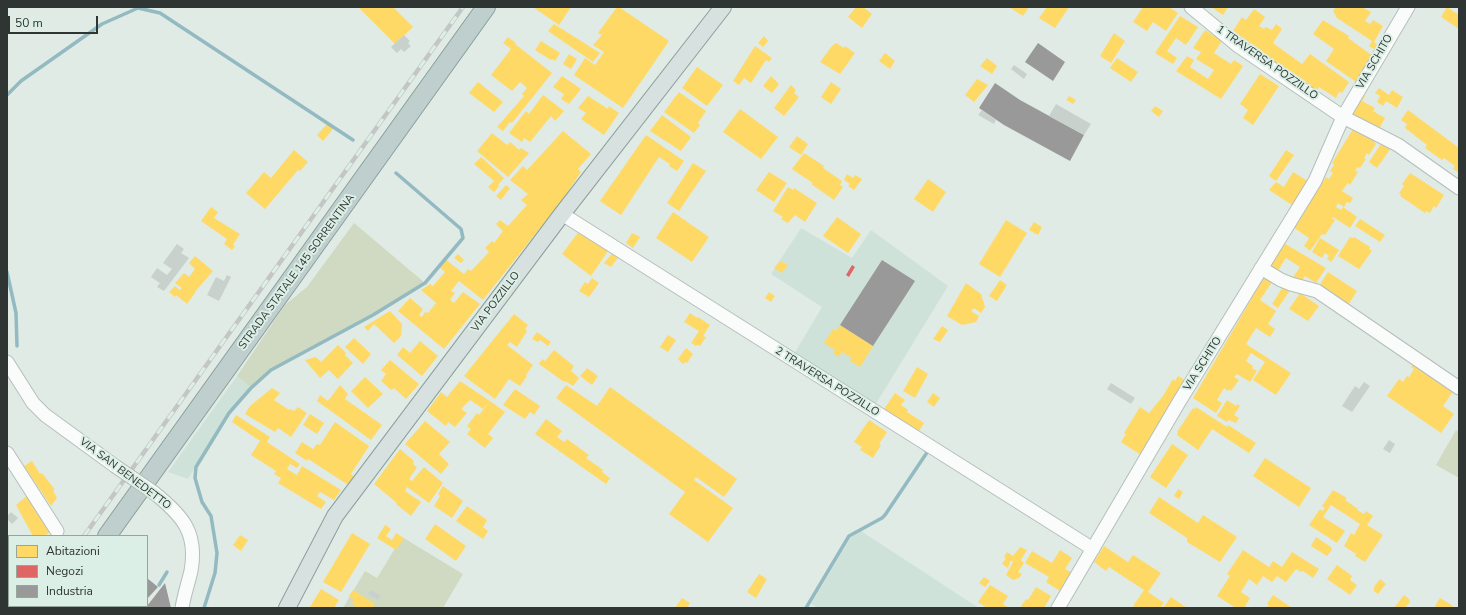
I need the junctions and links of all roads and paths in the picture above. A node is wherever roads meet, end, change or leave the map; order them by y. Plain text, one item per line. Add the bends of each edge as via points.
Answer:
1 (486, 7) edge
2 (723, 7) edge
3 (1192, 7) edge
4 (1408, 7) edge
5 (1343, 117) junction
6 (1459, 188) edge
7 (562, 214) junction
8 (1261, 268) junction
9 (8, 368) edge
10 (1459, 388) edge
11 (7, 453) edge
12 (57, 531) dead end
13 (108, 535) edge
14 (1093, 549) junction
15 (182, 608) edge
16 (286, 608) edge
17 (1058, 608) edge

1 - 13 highway, STRADA STATALE 145 SORRENTINA
2 - 7 main road, VIA POZZILLO
3 - 5 street, 1 TRAVERSA POZZILLO via 1237,45
4 - 5 street, VIA SCHITO
5 - 6 street via 1398,145
5 - 8 street, VIA SCHITO via 1315,181
7 - 14 street, 2 TRAVERSA POZZILLO
7 - 16 main road, VIA POZZILLO via 335,516
8 - 10 street via 1286,282 1317,291
8 - 14 street, VIA SCHITO
9 - 15 street, VIA SAN BENEDETTO, bridge via 33,403 45,414 153,492 184,522 190,534 193,559
11 - 12 street
14 - 17 street, VIA SCHITO

